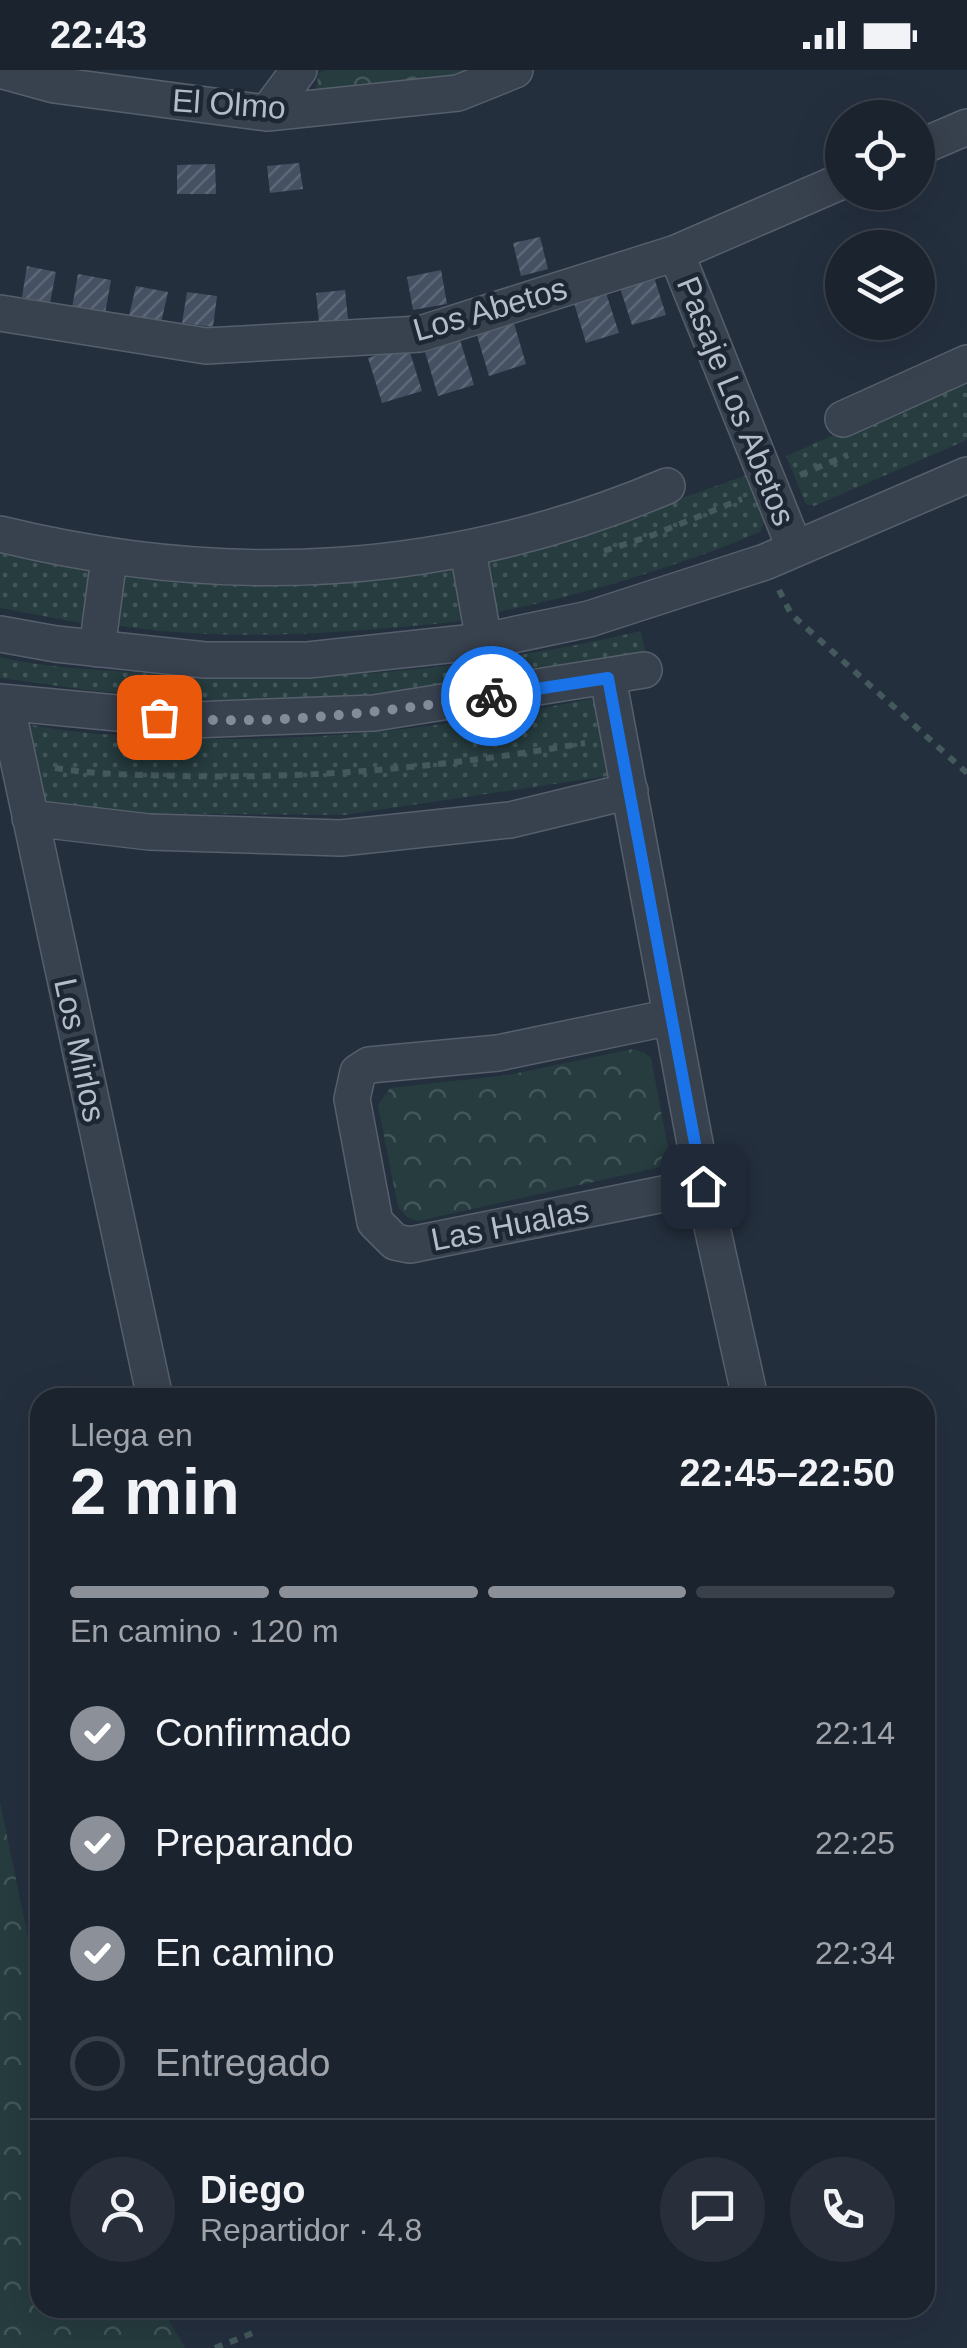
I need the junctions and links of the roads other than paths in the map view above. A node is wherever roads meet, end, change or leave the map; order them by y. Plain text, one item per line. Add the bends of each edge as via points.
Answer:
1 (0, 70) edge
2 (299, 70) edge
3 (515, 70) edge
4 (267, 113) junction
5 (967, 127) edge
6 (935, 141) edge
7 (825, 188) edge
8 (676, 253) junction
9 (0, 313) edge
10 (967, 363) edge
11 (843, 419) dead end
12 (967, 474) edge
13 (667, 486) dead end
14 (0, 534) edge
15 (468, 551) junction
16 (780, 556) junction
17 (109, 558) junction
18 (0, 634) edge
19 (484, 640) junction
20 (97, 649) junction
21 (644, 670) dead end
22 (608, 678) junction
23 (3, 702) edge
24 (630, 791) junction
25 (30, 818) junction
26 (671, 1016) junction
27 (703, 1186) junction
28 (153, 1388) edge
29 (748, 1388) edge

1 - 4 street, El Olmo via 54,85
2 - 4 street
3 - 4 street, El Olmo via 458,93
5 - 6 street
7 - 8 street, Los Abetos
8 - 9 street, Los Abetos via 420,334 206,346
8 - 16 street, Pasaje Los Abetos
10 - 11 street
12 - 16 street
13 - 15 street via 569,524
14 - 17 street
15 - 17 street via 326,567
15 - 19 street
16 - 19 street via 588,619
17 - 20 street
18 - 20 street
19 - 20 street via 308,660 206,660
21 - 22 street
22 - 23 street via 374,713 191,720
22 - 24 street
23 - 25 street, Los Mirlos
24 - 25 street via 510,820 341,838 149,832
24 - 26 street
25 - 28 street, Los Mirlos
26 - 27 street
26 - 27 street, Las Hualas via 498,1053 369,1065 358,1072 352,1099 376,1222 395,1242 410,1246
27 - 29 street

